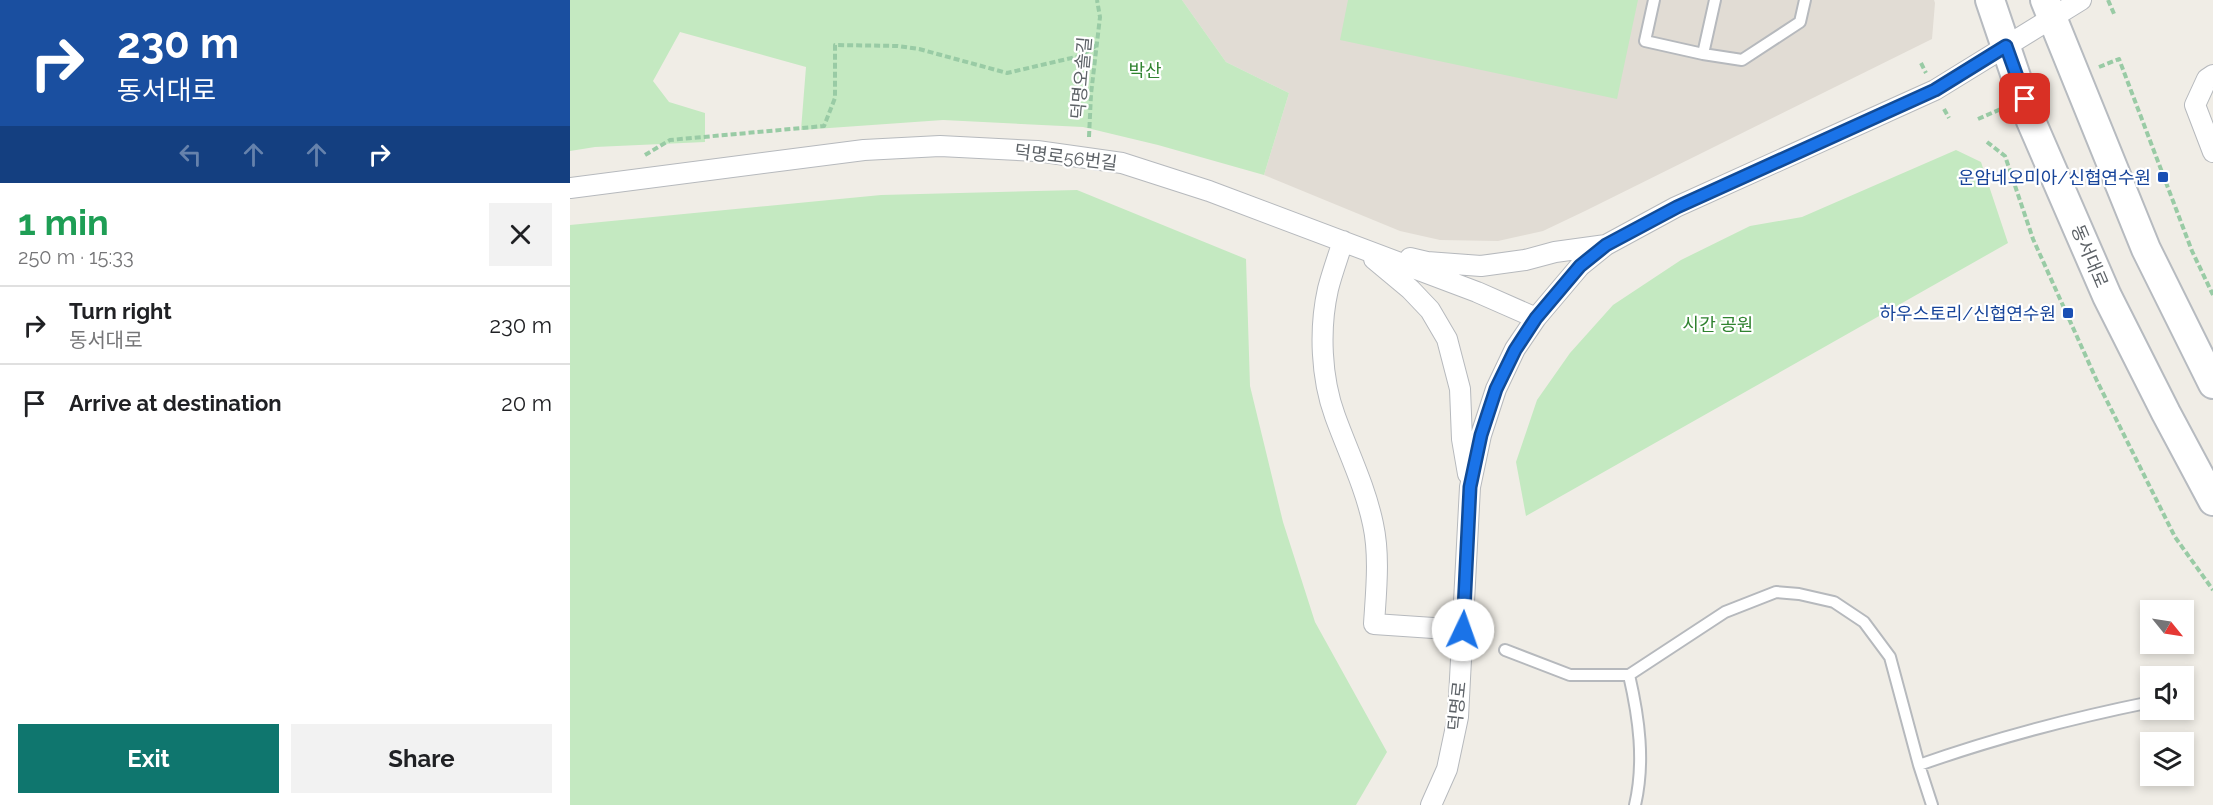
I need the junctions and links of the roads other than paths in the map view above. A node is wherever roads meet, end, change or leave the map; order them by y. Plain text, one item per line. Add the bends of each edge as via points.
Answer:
1 (1654, 0) edge
2 (1715, 0) edge
3 (1805, 0) edge
4 (1990, 0) edge
5 (2081, 0) edge
6 (2048, 9) edge
7 (2006, 46) junction
8 (1703, 54) junction
9 (2213, 75) edge
10 (2213, 152) edge
11 (570, 188) edge
12 (1352, 245) junction
13 (1606, 245) junction
14 (1536, 318) junction
15 (2213, 384) edge
16 (1470, 487) junction
17 (2213, 501) edge
18 (1463, 630) junction
19 (1505, 650) dead end
20 (1629, 675) junction
21 (2140, 704) edge
22 (1919, 765) junction
23 (1431, 805) edge
24 (1635, 805) edge
25 (1932, 805) edge

1 - 8 lane via 1645,41
2 - 8 lane
3 - 8 lane via 1800,22 1742,60
4 - 7 street, 동서대로
5 - 6 street, 덕명로
6 - 7 street, 덕명로
6 - 15 street via 2146,249
7 - 13 street, 덕명로 via 1935,90 1677,207
7 - 17 street, 동서대로 via 2031,121 2107,296
9 - 10 street via 2194,105
11 - 12 street, 덕명로56번길 via 864,150 940,146 1037,151 1122,163
12 - 13 street via 1427,262 1481,266
12 - 14 street, 덕명로56번길
12 - 16 street via 1417,296 1447,339 1460,389 1461,439
12 - 18 street via 1328,290 1323,332 1325,379 1374,525 1374,624
13 - 14 street, 덕명로 via 1580,266
14 - 16 street, 덕명로 via 1496,389
16 - 18 street, 덕명로
18 - 23 street, 덕명로 via 1458,717 1447,769
19 - 20 lane via 1570,675
20 - 22 lane via 1725,612 1776,592 1834,602 1864,622 1890,657
20 - 24 lane via 1638,714 1640,784
21 - 22 lane via 2073,718
22 - 25 lane

